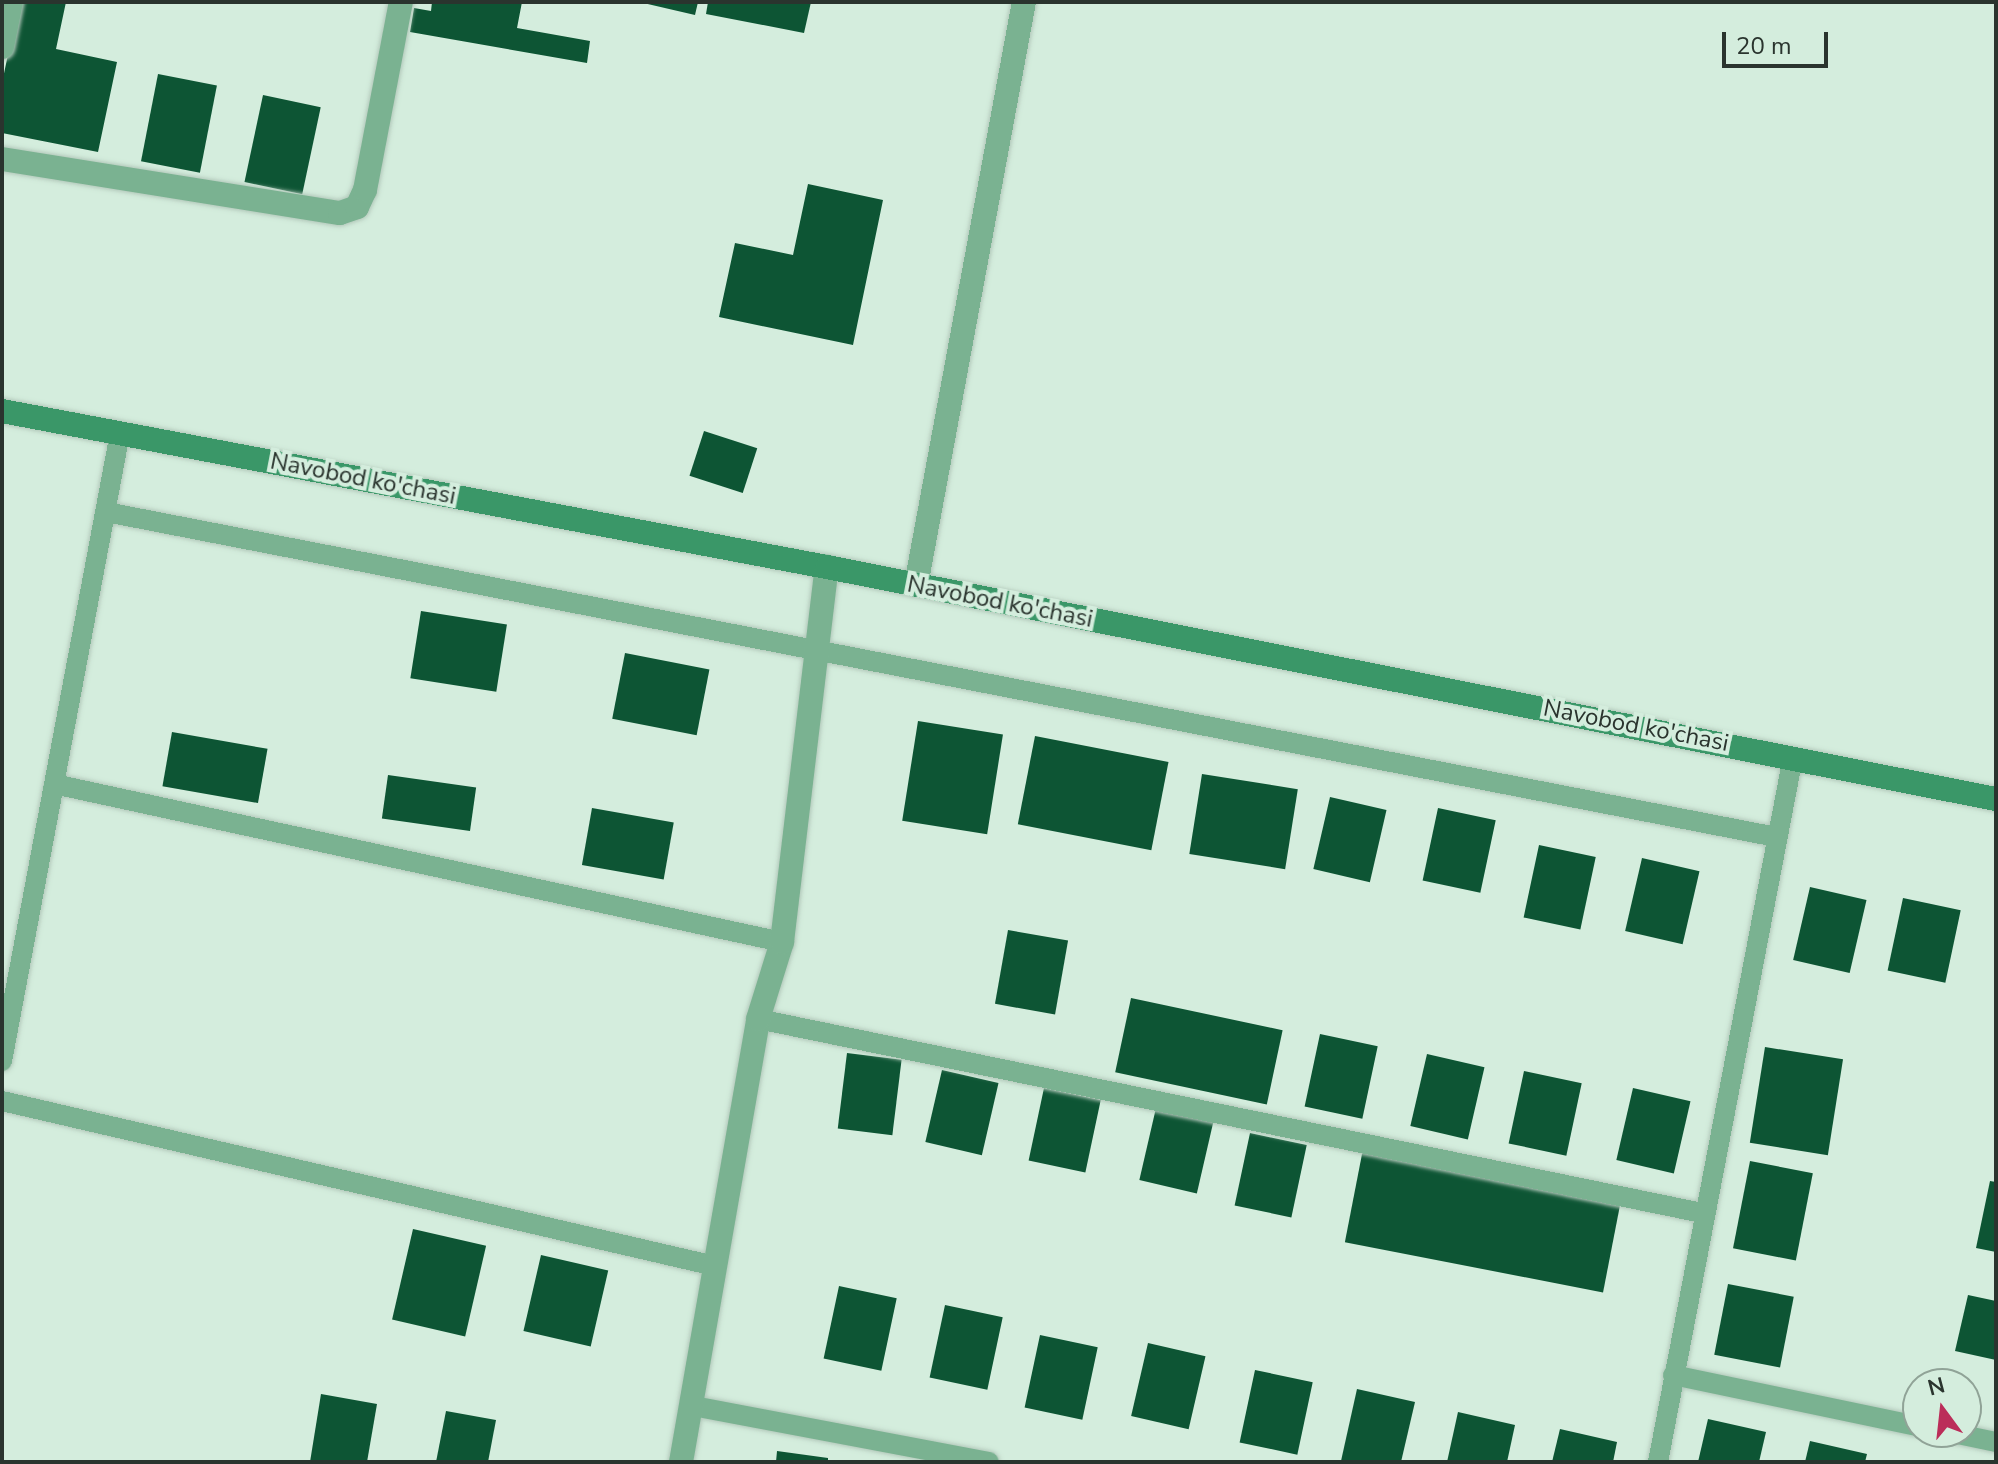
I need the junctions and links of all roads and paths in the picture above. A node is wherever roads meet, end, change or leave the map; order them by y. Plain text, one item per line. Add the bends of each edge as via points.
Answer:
1 (11, 2) edge
2 (401, 2) edge
3 (1024, 2) edge
4 (2, 47) edge
5 (2, 159) edge
6 (2, 411) edge
7 (120, 433) junction
8 (106, 512) junction
9 (827, 567) junction
10 (916, 585) junction
11 (814, 651) junction
12 (1793, 757) junction
13 (54, 784) junction
14 (1996, 799) edge
15 (1777, 837) junction
16 (782, 942) junction
17 (758, 1019) junction
18 (2, 1061) edge
19 (2, 1101) edge
20 (1702, 1213) junction
21 (715, 1266) junction
22 (1673, 1375) junction
23 (693, 1406) junction
24 (1902, 1423) edge
25 (681, 1462) edge
26 (989, 1462) edge
27 (1658, 1462) edge

1 - 4 street
2 - 5 street via 365,190 357,207 340,213
3 - 10 street
6 - 7 street, Navobod ko'chasi
7 - 8 lane
7 - 9 street, Navobod ko'chasi
8 - 11 lane
8 - 13 lane
9 - 10 street, Navobod ko'chasi
9 - 11 street
10 - 12 street, Navobod ko'chasi
11 - 15 lane
11 - 16 street
12 - 14 street, Navobod ko'chasi
12 - 15 lane
13 - 16 lane
13 - 18 lane
15 - 20 lane
16 - 17 street
17 - 20 lane
17 - 21 street
19 - 21 lane
20 - 22 lane
21 - 23 street
22 - 24 lane
22 - 27 lane
23 - 25 street
23 - 26 lane

